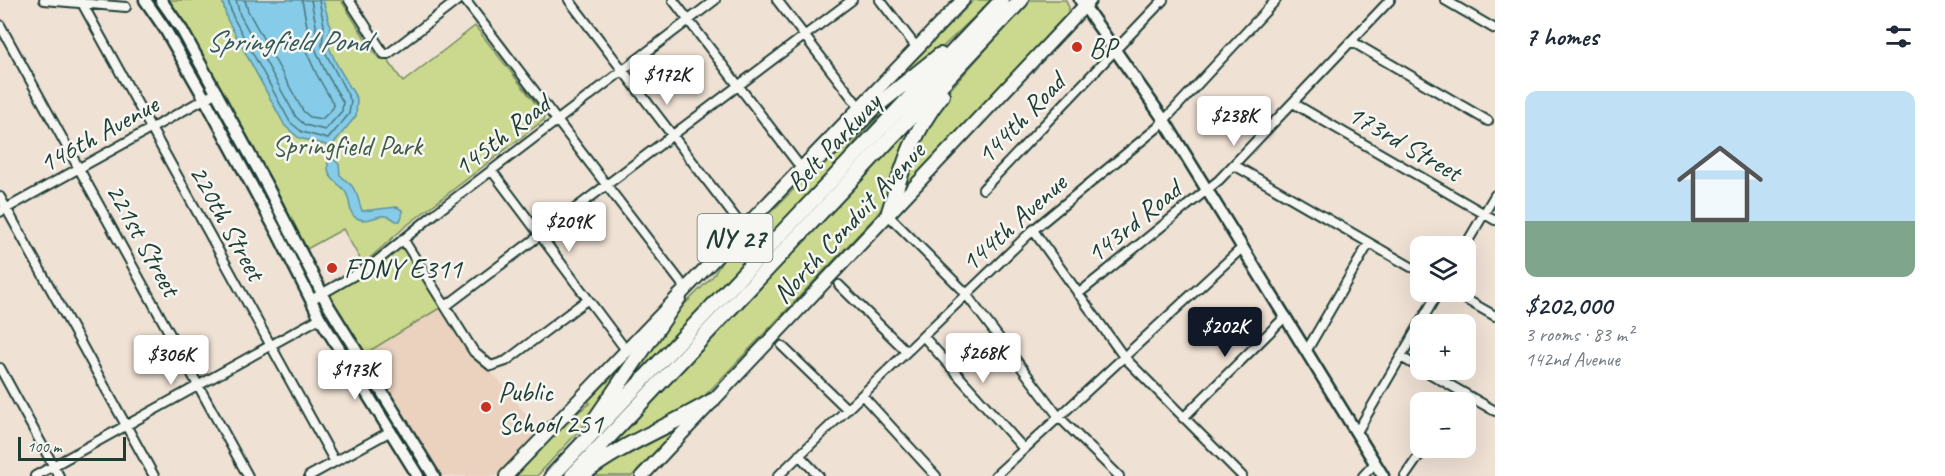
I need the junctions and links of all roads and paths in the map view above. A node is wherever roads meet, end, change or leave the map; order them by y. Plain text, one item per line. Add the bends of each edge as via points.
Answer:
1 (44, 0) edge
2 (145, 0) edge
3 (161, 0) edge
4 (349, 0) edge
5 (458, 0) edge
6 (465, 0) edge
7 (569, 0) edge
8 (673, 0) edge
9 (715, 0) edge
10 (777, 0) edge
11 (852, 0) edge
12 (880, 0) edge
13 (963, 0) edge
14 (1002, 0) edge
15 (1021, 0) edge
16 (1163, 0) edge
17 (1276, 0) edge
18 (1390, 0) edge
19 (1444, 0) edge
20 (1085, 2) edge
21 (82, 3) junction
22 (126, 7) dead end
23 (1002, 19) junction
24 (688, 20) junction
25 (982, 21) junction
26 (0, 25) edge
27 (1495, 29) edge
28 (804, 36) junction
29 (1351, 41) junction
30 (917, 48) junction
31 (1115, 51) junction
32 (622, 70) junction
33 (738, 86) junction
34 (217, 92) junction
35 (205, 99) junction
36 (1293, 103) junction
37 (860, 108) junction
38 (557, 120) junction
39 (1164, 120) junction
40 (1488, 121) dead end
41 (152, 129) junction
42 (673, 135) junction
43 (1234, 165) junction
44 (79, 169) junction
45 (802, 169) junction
46 (492, 171) junction
47 (606, 186) junction
48 (983, 189) dead end
49 (1208, 189) junction
50 (1495, 195) edge
51 (0, 197) edge
52 (3, 210) edge
53 (1484, 214) junction
54 (888, 215) junction
55 (1495, 220) edge
56 (744, 229) junction
57 (1033, 230) junction
58 (540, 236) junction
59 (1471, 236) edge
60 (403, 239) junction
61 (1369, 243) junction
62 (1243, 247) junction
63 (1410, 266) edge
64 (839, 285) dead end
65 (323, 293) junction
66 (682, 293) junction
67 (966, 294) junction
68 (1078, 294) junction
69 (588, 299) junction
70 (311, 300) junction
71 (1433, 302) edge
72 (1470, 302) edge
73 (446, 306) junction
74 (1286, 316) junction
75 (1495, 316) edge
76 (320, 318) junction
77 (922, 336) junction
78 (271, 346) junction
79 (783, 346) dead end
80 (626, 350) junction
81 (1307, 350) junction
82 (906, 351) junction
83 (1124, 357) junction
84 (1401, 357) junction
85 (1410, 362) edge
86 (0, 368) edge
87 (1441, 380) edge
88 (198, 386) junction
89 (1462, 392) edge
90 (862, 395) junction
91 (1476, 400) edge
92 (712, 401) junction
93 (847, 408) junction
94 (1495, 411) edge
95 (1059, 417) junction
96 (1183, 418) junction
97 (126, 426) junction
98 (391, 431) junction
99 (1357, 432) junction
100 (1024, 449) junction
101 (799, 455) junction
102 (1417, 458) edge
103 (335, 462) junction
104 (1375, 463) junction
105 (54, 466) junction
106 (997, 475) edge
107 (35, 476) edge
108 (59, 476) edge
109 (154, 476) edge
110 (248, 476) edge
111 (309, 476) edge
112 (418, 476) edge
113 (435, 476) edge
114 (506, 476) edge
115 (550, 476) edge
116 (572, 476) edge
117 (581, 476) edge
118 (642, 476) edge
119 (778, 476) edge
120 (819, 476) edge
121 (936, 476) edge
122 (1119, 476) edge
123 (1242, 476) edge
124 (1363, 476) edge
125 (1383, 476) edge
126 (1404, 476) edge

1 - 21 street
2 - 35 street
3 - 34 street via 183,30
4 - 5 street via 381,52 387,54
6 - 38 street
7 - 32 street
8 - 24 street
9 - 24 street, 145th Road
10 - 28 street
11 - 28 street
12 - 30 street
13 - 30 main road, NY 27
14 - 25 highway, Belt Parkway
15 - 23 highway, Belt Parkway
16 - 31 street, 144th Road
17 - 39 street, 144th Avenue
18 - 29 street, 143rd Road
19 - 27 street
20 - 31 street
20 - 54 main road, North Conduit Avenue
21 - 22 street
21 - 41 street, 220th Street
23 - 54 highway via 922,123
23 - 116 highway, Belt Parkway
24 - 32 street, 145th Road
24 - 33 street
25 - 45 highway via 874,108 835,146
25 - 115 highway, Belt Parkway
26 - 44 street, 221st Street
28 - 33 street
28 - 37 street
29 - 36 street, 143rd Road
29 - 40 street
30 - 37 main road, NY 27
31 - 39 street
31 - 48 street, 144th Road
32 - 38 street, 145th Road
32 - 42 street
33 - 42 street
33 - 45 street
34 - 35 street, 146th Avenue
34 - 65 street
35 - 41 street, 146th Avenue
35 - 70 street
36 - 43 street, 143rd Road
36 - 53 street, 173rd Street
37 - 45 main road, NY 27
38 - 46 street, 145th Road
38 - 47 street
39 - 49 street
39 - 57 street, 144th Avenue
41 - 44 street, 146th Avenue
41 - 78 street, 220th Street
42 - 47 street
42 - 56 street
43 - 49 street, 143rd Road
43 - 61 street
44 - 52 street, 146th Avenue
44 - 88 street, 221st Street
45 - 56 main road, NY 27
46 - 58 street
46 - 60 street, 145th Road
47 - 58 street
47 - 66 street
49 - 62 street
49 - 68 street, 143rd Road
50 - 53 street
51 - 52 street
52 - 97 street
53 - 55 street, 173rd Street
53 - 59 street
54 - 67 street
54 - 92 main road, North Conduit Avenue
56 - 66 main road, NY 27
57 - 67 street, 144th Avenue
57 - 68 street
58 - 69 street
58 - 73 street
60 - 65 street, 145th Road via 372,265
60 - 73 street
61 - 63 street
61 - 81 street
62 - 74 street
62 - 83 street
64 - 82 street
65 - 70 street, 145th Road
65 - 113 street
66 - 80 main road, NY 27
66 - 115 highway via 606,405
67 - 77 street, 144th Avenue
67 - 95 street
68 - 83 street
69 - 73 street via 506,361 491,366 474,352
69 - 80 street
70 - 76 street
71 - 84 street
72 - 75 street
74 - 81 street
74 - 96 street
76 - 78 street
76 - 98 street
77 - 82 street, 144th Avenue
77 - 100 street
78 - 88 street
78 - 103 street, 220th Street
79 - 93 street
80 - 114 main road, NY 27
81 - 99 street
82 - 90 street, 144th Avenue
83 - 95 street
83 - 96 street
84 - 85 street
84 - 99 street
86 - 105 street
87 - 89 street
88 - 97 street
88 - 110 street, 221st Street
90 - 93 street, 144th Avenue
90 - 121 street
91 - 94 street
92 - 117 highway via 610,455
92 - 118 main road, North Conduit Avenue
93 - 101 street, 144th Avenue
95 - 100 street
95 - 122 street
96 - 123 street
97 - 105 street
97 - 109 street
98 - 103 street
98 - 112 street
99 - 104 street
100 - 106 street
101 - 119 street, 144th Avenue
101 - 120 street
102 - 126 street
103 - 111 street
104 - 124 street
104 - 125 street
105 - 107 street
105 - 108 street

